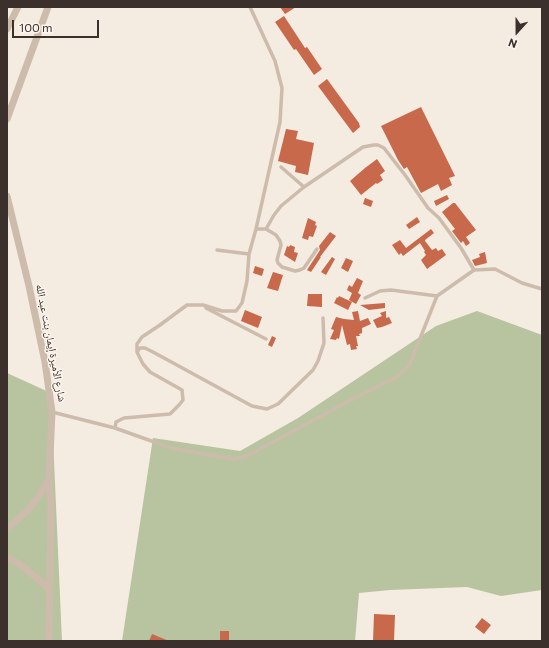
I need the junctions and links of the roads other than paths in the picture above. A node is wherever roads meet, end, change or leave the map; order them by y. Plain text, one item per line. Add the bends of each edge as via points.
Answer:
1 (18, 7) edge
2 (48, 7) edge
3 (250, 7) edge
4 (7, 29) edge
5 (7, 119) edge
6 (281, 167) dead end
7 (304, 187) junction
8 (7, 196) edge
9 (256, 228) junction
10 (266, 229) junction
11 (316, 249) dead end
12 (216, 250) dead end
13 (249, 254) junction
14 (474, 270) junction
15 (542, 289) edge
16 (437, 296) junction
17 (364, 298) dead end
18 (203, 305) junction
19 (323, 318) dead end
20 (266, 339) dead end
21 (137, 351) junction
22 (52, 412) junction
23 (115, 428) junction
24 (49, 480) junction
25 (7, 528) edge
26 (7, 557) edge
27 (50, 589) junction
28 (49, 641) edge

1 - 4 street
2 - 5 street
3 - 9 lane via 275,61 282,88 280,122
6 - 7 lane
7 - 10 lane via 281,206
7 - 14 lane via 363,147 381,146 428,208 442,222
8 - 22 street, شارع الأميرة إيمان بنت عبد الله via 42,347
9 - 10 lane
9 - 13 lane
10 - 11 lane via 276,235 281,243 277,260 282,266 295,271 300,270
12 - 13 lane
13 - 18 lane via 242,303 236,311 222,311
14 - 15 lane via 495,269 522,283
14 - 16 lane
16 - 17 lane via 390,290
16 - 23 lane via 409,366 397,377 247,456 234,459 171,448
18 - 20 lane
18 - 21 lane via 187,305 142,337 137,344
19 - 21 lane via 324,343 315,366 278,404 267,409 252,406 145,348
21 - 23 lane via 139,359 150,372 182,390 183,400 170,414 124,418 116,422
22 - 23 lane
22 - 24 street, شارع الأميرة إيمان بنت عبد الله
24 - 25 street, شارع الأميرة إيمان بنت عبد الله via 28,510
24 - 27 street
26 - 27 street
27 - 28 street

